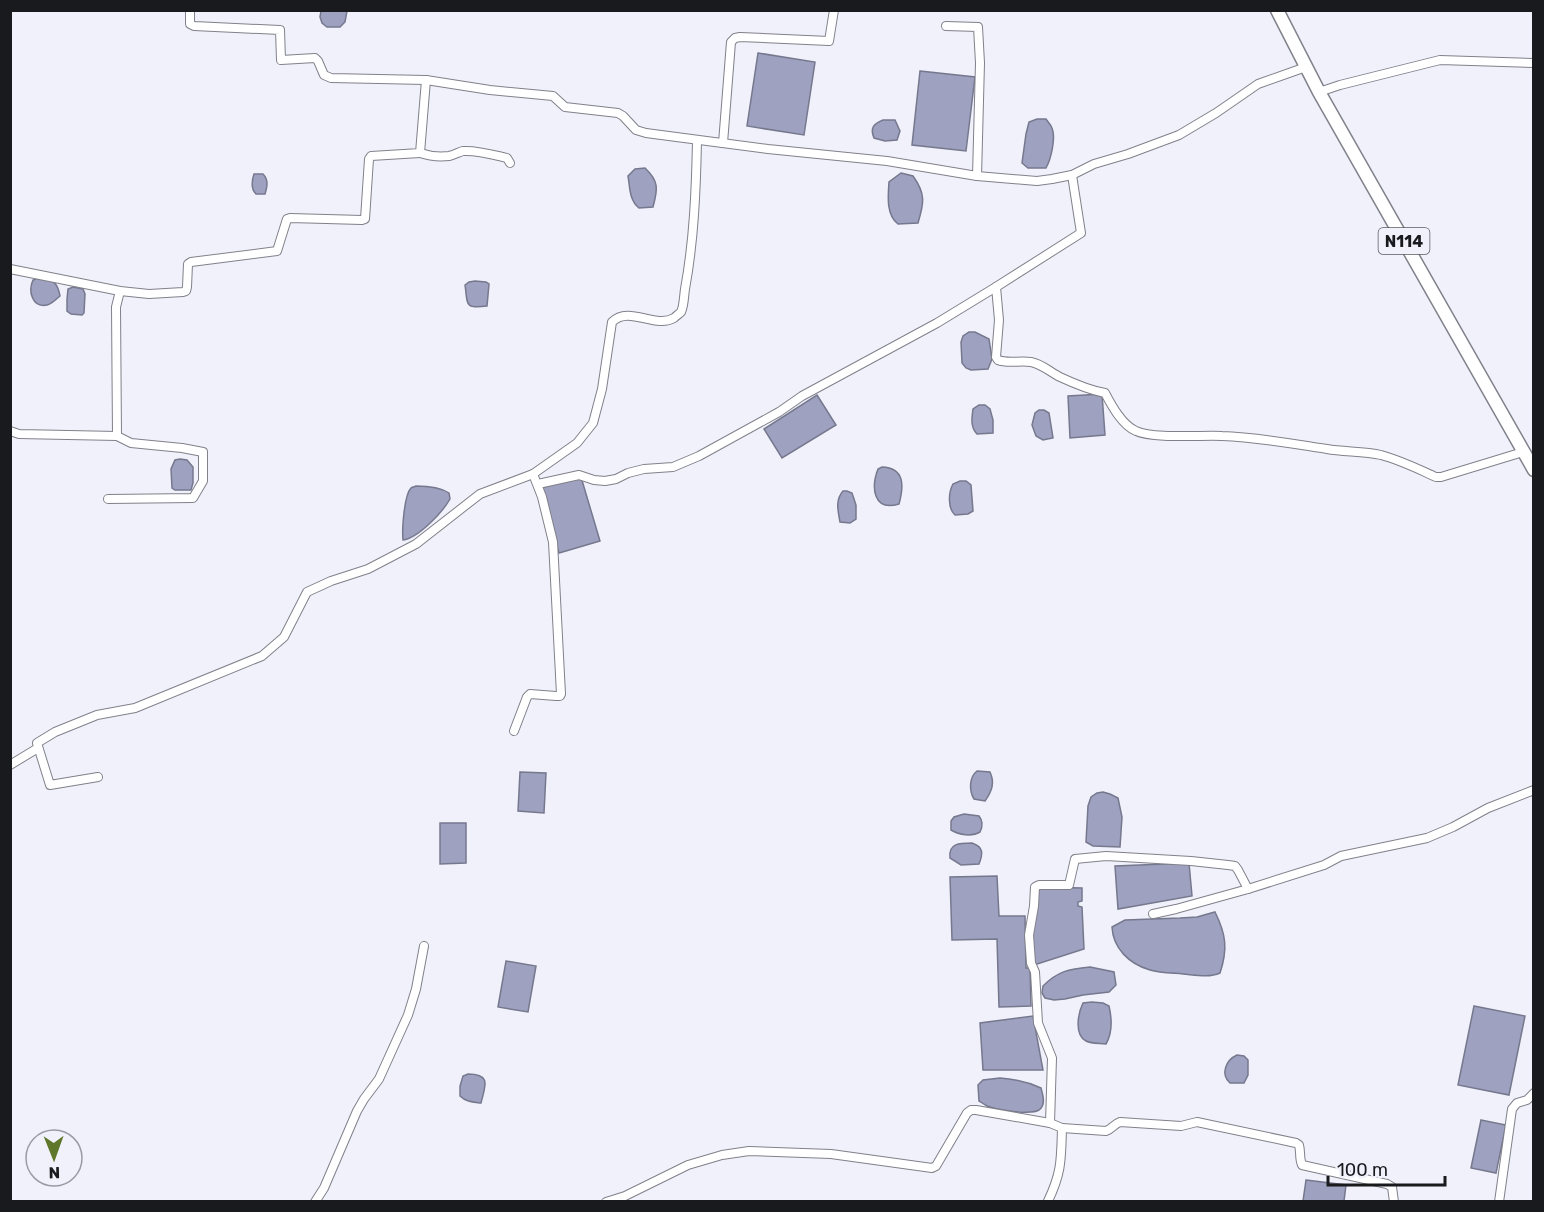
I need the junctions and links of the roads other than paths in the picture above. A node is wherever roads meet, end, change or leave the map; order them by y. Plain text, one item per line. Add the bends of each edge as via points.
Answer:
1 (190, 10) edge
2 (834, 10) edge
3 (1277, 10) edge
4 (946, 26) dead end
5 (1533, 63) edge
6 (1306, 67) junction
7 (426, 80) junction
8 (1319, 92) junction
9 (697, 141) junction
10 (723, 143) junction
11 (420, 153) junction
12 (510, 163) dead end
13 (1072, 174) junction
14 (977, 176) junction
15 (10, 269) edge
16 (996, 287) junction
17 (120, 291) junction
18 (10, 431) edge
19 (117, 436) junction
20 (1523, 452) junction
21 (1533, 470) edge
22 (533, 474) junction
23 (538, 484) junction
24 (108, 499) dead end
25 (514, 731) dead end
26 (38, 748) junction
27 (10, 765) edge
28 (98, 777) dead end
29 (1533, 790) edge
30 (1248, 889) junction
31 (1153, 914) dead end
32 (424, 946) dead end
33 (1533, 1093) edge
34 (1050, 1123) junction
35 (1062, 1128) junction
36 (1048, 1201) edge
37 (315, 1202) edge
38 (606, 1202) edge
39 (1394, 1202) edge
40 (1499, 1202) edge

1 - 7 street via 190,24 194,26 280,30 281,60 317,59 326,77
2 - 10 street via 829,41 740,36 731,42
3 - 6 highway, N114
4 - 14 street via 978,27
5 - 8 street via 1440,60
6 - 8 highway, N114
6 - 13 street via 1258,84 1179,135
7 - 9 street via 553,96 565,107 618,113 636,130
7 - 11 street
8 - 20 highway, N114
9 - 10 street
9 - 22 street via 696,200 681,312 665,321 626,315 612,322 593,423 577,443
10 - 14 street via 887,161
11 - 12 street via 451,156 465,151 507,158
11 - 17 street via 371,156 365,219 290,218 277,251 188,264 186,291
13 - 14 street via 1037,181
13 - 16 street via 1081,233
15 - 17 street
16 - 20 street via 998,360 1029,361 1087,389 1105,393 1129,427 1137,432 1272,440 1379,455 1436,477
16 - 23 street via 937,324 673,468 644,469 605,481 579,475
17 - 19 street via 116,307
18 - 19 street
19 - 24 street via 131,443 203,452 203,481 193,498
20 - 21 highway, N114
22 - 23 street
22 - 26 street via 480,494 416,544 368,569 307,592 284,637 262,656 135,708 97,715 56,732 37,743
23 - 25 street via 553,542 561,694 530,694
26 - 27 street
26 - 28 street via 50,785
29 - 30 street via 1488,807 1427,838 1341,856
30 - 31 street
30 - 34 street via 1235,866 1106,856 1075,859 1069,885 1036,886 1029,935 1038,1023 1052,1058
32 - 37 street via 408,1015
33 - 40 street via 1512,1109
34 - 35 street
34 - 38 street via 971,1110 932,1168 831,1154 749,1151 688,1166
35 - 36 street via 1061,1166
35 - 39 street via 1106,1131 1120,1122 1181,1126 1197,1122 1296,1143 1302,1165 1387,1184 1392,1187

